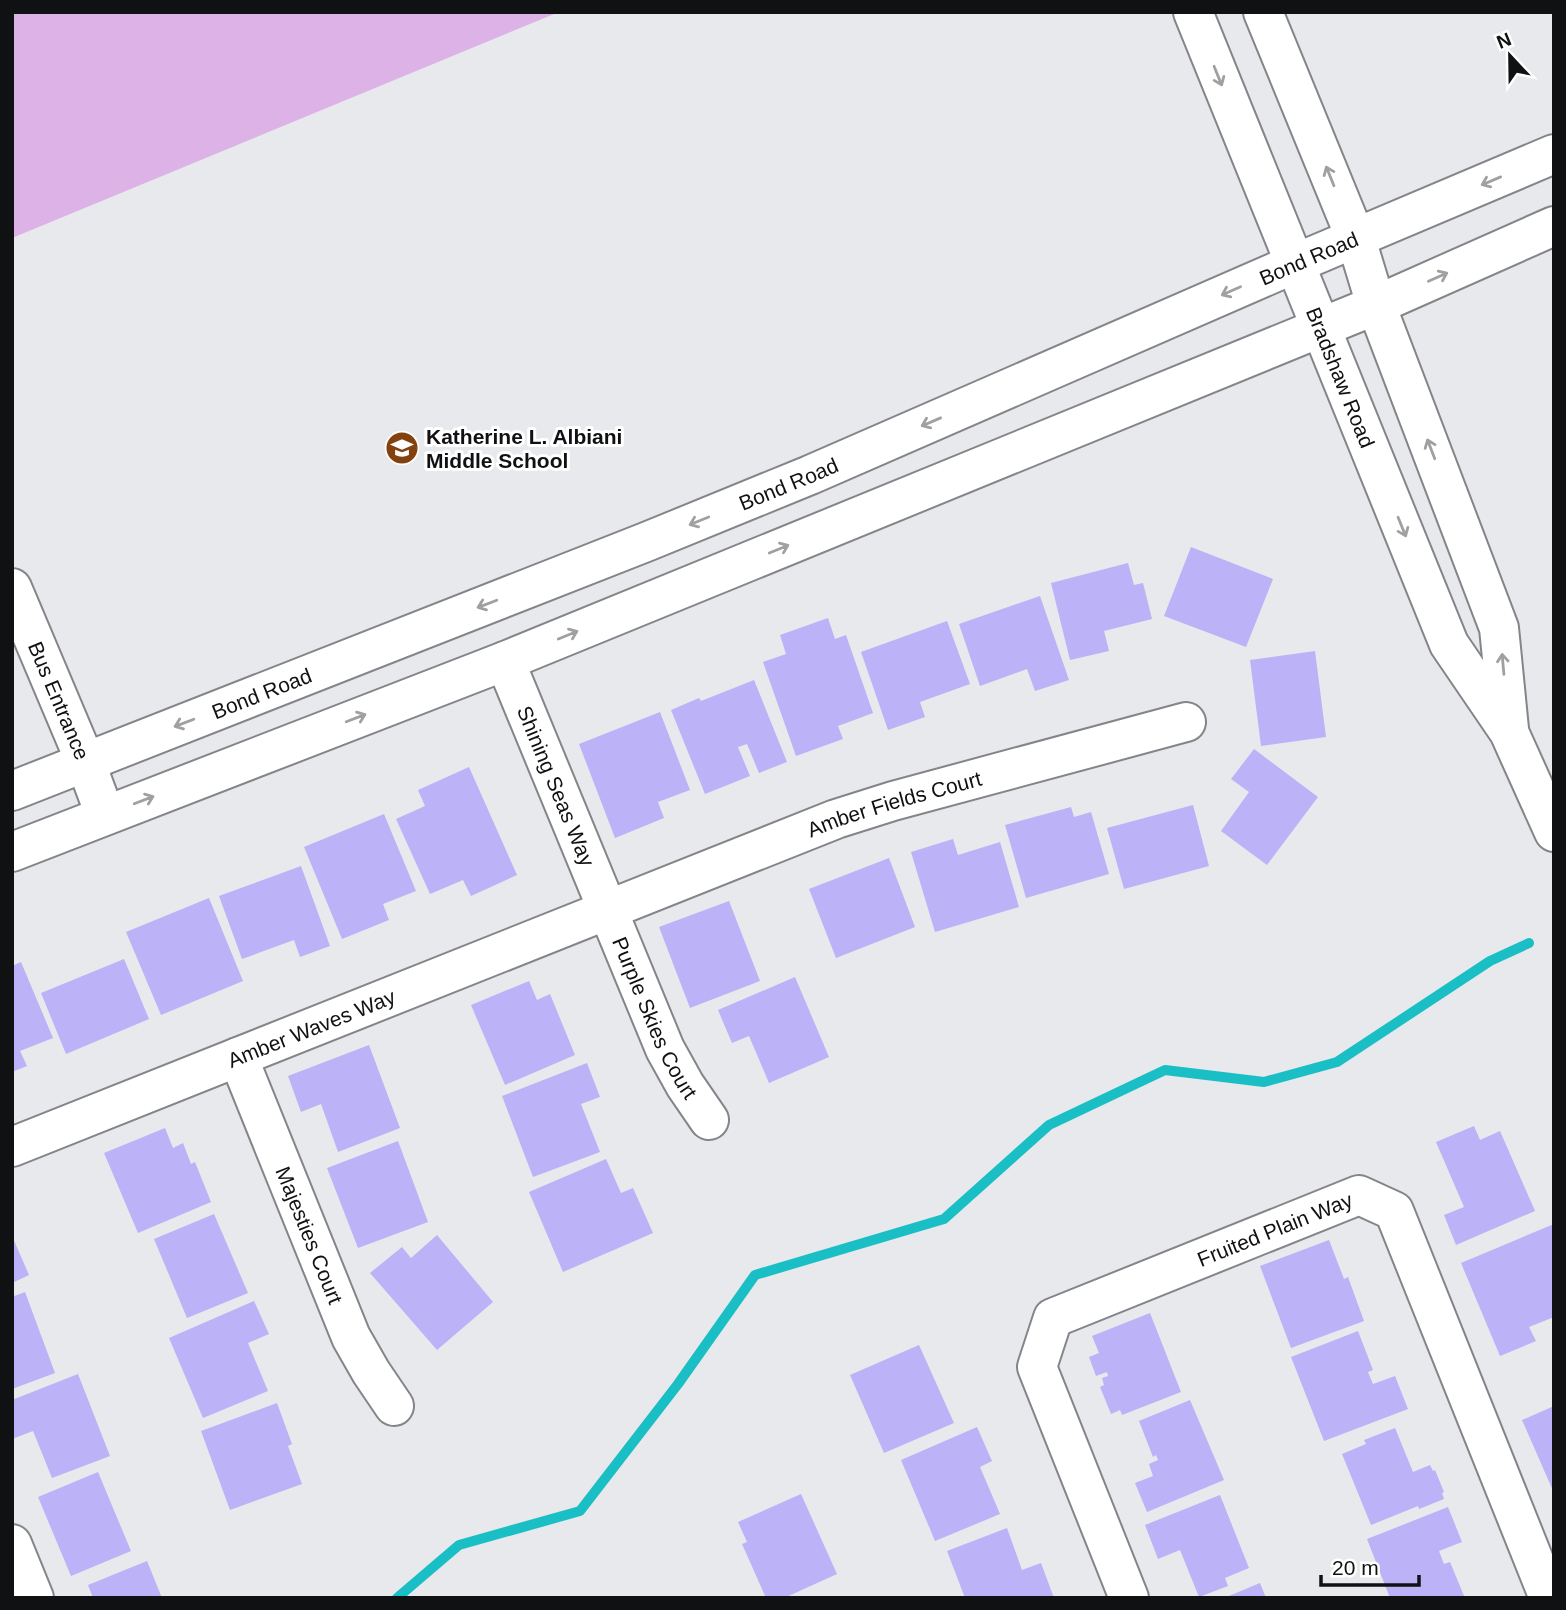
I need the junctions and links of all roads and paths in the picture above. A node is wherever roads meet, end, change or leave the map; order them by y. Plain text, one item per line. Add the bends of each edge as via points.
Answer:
1 (1193, 12) edge
2 (1263, 12) edge
3 (1554, 154) edge
4 (1554, 226) edge
5 (1356, 239) junction
6 (1294, 264) junction
7 (1376, 305) junction
8 (1322, 327) junction
9 (12, 589) edge
10 (505, 661) junction
11 (1186, 722) dead end
12 (1509, 732) junction
13 (85, 761) junction
14 (12, 791) edge
15 (105, 815) junction
16 (1554, 832) edge
17 (12, 852) edge
18 (608, 909) junction
19 (238, 1057) junction
20 (709, 1120) dead end
21 (12, 1147) edge
22 (394, 1406) dead end
23 (12, 1544) edge
24 (1551, 1591) edge
25 (34, 1598) edge
26 (1129, 1598) edge

1 -> 6 main road, Bradshaw Road
5 -> 2 main road, Bradshaw Road
3 -> 5 main road, Bond Road
7 -> 4 main road
5 - 6 main road, Bond Road
5 - 7 main road, Bradshaw Road
6 - 8 main road, Bradshaw Road
6 -> 13 main road, Bond Road via 659,537
7 - 8 main road
12 -> 7 main road, Bradshaw Road via 1499,628
10 -> 8 main road
8 -> 12 main road, Bradshaw Road via 1449,644
9 - 13 main road, Bus Entrance
15 -> 10 main road
10 - 18 main road, Shining Seas Way
11 - 18 main road, Amber Fields Court via 836,819
12 - 16 main road, Bradshaw Road
13 - 14 main road, Bond Road
13 - 15 main road, Bus Entrance
15 - 17 main road
18 - 19 main road, Amber Waves Way
18 - 20 main road, Purple Skies Court via 665,1049
19 - 21 main road, Amber Waves Way
19 - 22 main road, Majesties Court via 351,1337
23 - 25 main road
24 - 26 main road, Fruited Plain Way via 1394,1211 1359,1195 1053,1318 1037,1367

